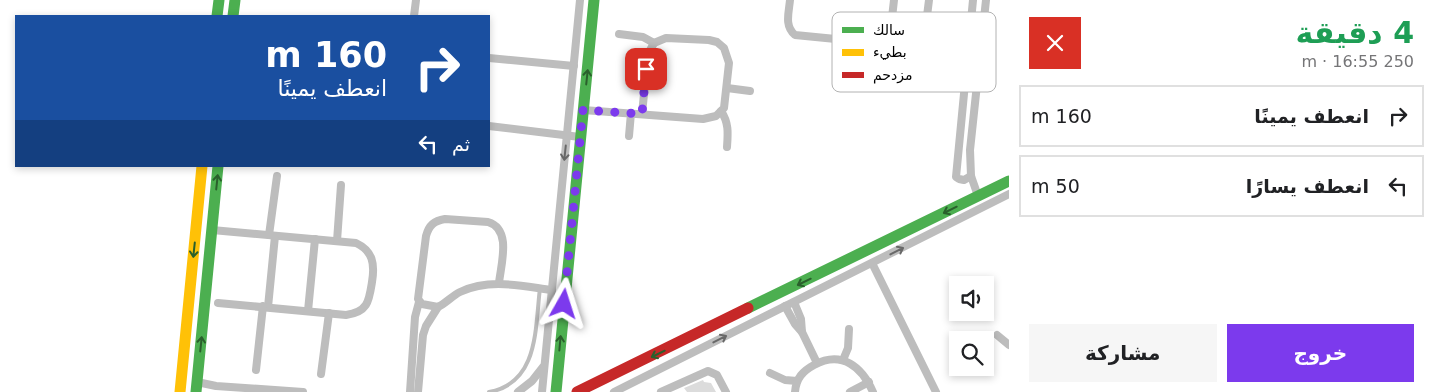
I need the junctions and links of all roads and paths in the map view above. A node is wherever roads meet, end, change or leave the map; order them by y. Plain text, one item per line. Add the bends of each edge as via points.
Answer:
1 (219, 0) edge
2 (235, 0) edge
3 (416, 0) edge
4 (580, 0) edge
5 (594, 0) edge
6 (790, 0) edge
7 (217, 15) edge
8 (233, 15) edge
9 (414, 15) edge
10 (619, 34) dead end
11 (832, 39) edge
12 (654, 43) junction
13 (490, 58) edge
14 (574, 66) junction
15 (727, 88) junction
16 (750, 91) dead end
17 (964, 92) edge
18 (976, 92) edge
19 (583, 110) junction
20 (721, 111) junction
21 (631, 113) junction
22 (642, 114) junction
23 (490, 126) edge
24 (961, 127) junction
25 (972, 128) junction
26 (567, 135) junction
27 (629, 136) dead end
28 (580, 137) junction
29 (727, 147) dead end
30 (202, 167) edge
31 (218, 167) edge
32 (277, 176) dead end
33 (971, 176) junction
34 (1009, 181) edge
35 (340, 185) dead end
36 (1009, 194) edge
37 (978, 196) junction
38 (212, 230) junction
39 (272, 235) junction
40 (315, 239) junction
41 (337, 241) junction
42 (872, 263) junction
43 (499, 283) junction
44 (540, 288) junction
45 (552, 290) junction
46 (419, 302) junction
47 (794, 302) junction
48 (218, 303) dead end
49 (265, 306) junction
50 (438, 306) junction
51 (785, 306) junction
52 (308, 311) junction
53 (330, 313) junction
54 (849, 329) dead end
55 (802, 332) junction
56 (997, 335) dead end
57 (1009, 345) edge
58 (843, 360) junction
59 (817, 363) junction
60 (544, 365) junction
61 (256, 370) dead end
62 (770, 373) dead end
63 (321, 374) dead end
64 (797, 381) junction
65 (869, 382) junction
66 (196, 387) edge
67 (180, 392) edge
68 (303, 392) edge
69 (410, 392) edge
70 (418, 392) edge
71 (489, 392) edge
72 (518, 392) edge
73 (542, 392) edge
74 (556, 392) edge
75 (577, 392) edge
76 (614, 392) edge
77 (661, 392) edge
78 (726, 392) edge
79 (795, 392) edge
80 (850, 392) edge
81 (873, 392) edge
82 (936, 392) edge

1 - 7 street
2 - 8 street
3 - 9 street
4 - 14 street
19 -> 5 street
6 - 11 street via 790,31 795,35
10 - 12 street via 643,37
12 - 15 street via 666,38 717,42 724,48 730,63
12 - 22 street via 648,54
13 - 14 street
14 - 26 street
15 - 16 street
15 - 20 street
17 - 24 street
18 - 25 street
19 - 21 street
19 - 28 street
20 - 22 street via 703,119
20 - 29 street via 728,128
21 - 22 street
21 - 27 street
23 - 26 street
24 - 25 street
24 - 33 street via 956,176 964,180
25 - 33 street
26 - 28 street
26 -> 45 street
74 -> 28 street
30 -> 67 street
38 -> 31 street
32 - 39 street
33 - 37 street
34 - 37 street
35 - 41 street
42 -> 36 street
37 -> 75 street
38 - 39 street
66 -> 38 street
39 - 40 street
39 - 49 street
40 - 41 street
40 - 52 street
41 - 53 street via 364,247 370,253 374,269 368,303 362,310 346,315
42 - 47 street
42 - 82 street
43 - 44 street
43 - 46 street via 503,240 499,228 488,222 438,220 428,229 426,236
43 - 50 street via 467,289
44 - 45 street
44 - 71 lane via 528,364 510,383
45 - 60 street
46 - 50 street
46 - 69 street
47 - 51 street
47 - 55 street
48 - 49 street
49 - 52 street
49 - 61 street
50 - 70 street via 423,335
51 - 55 street
76 -> 51 street
52 - 53 street
53 - 63 street
54 - 58 street via 848,348
55 - 59 street
56 - 57 street
58 - 59 street
58 - 65 street via 859,369
59 - 64 street
60 - 72 street
60 - 73 street
62 - 64 street
64 - 79 street
65 - 80 street
65 - 81 street
66 - 68 street
77 - 78 street via 708,371 717,375

